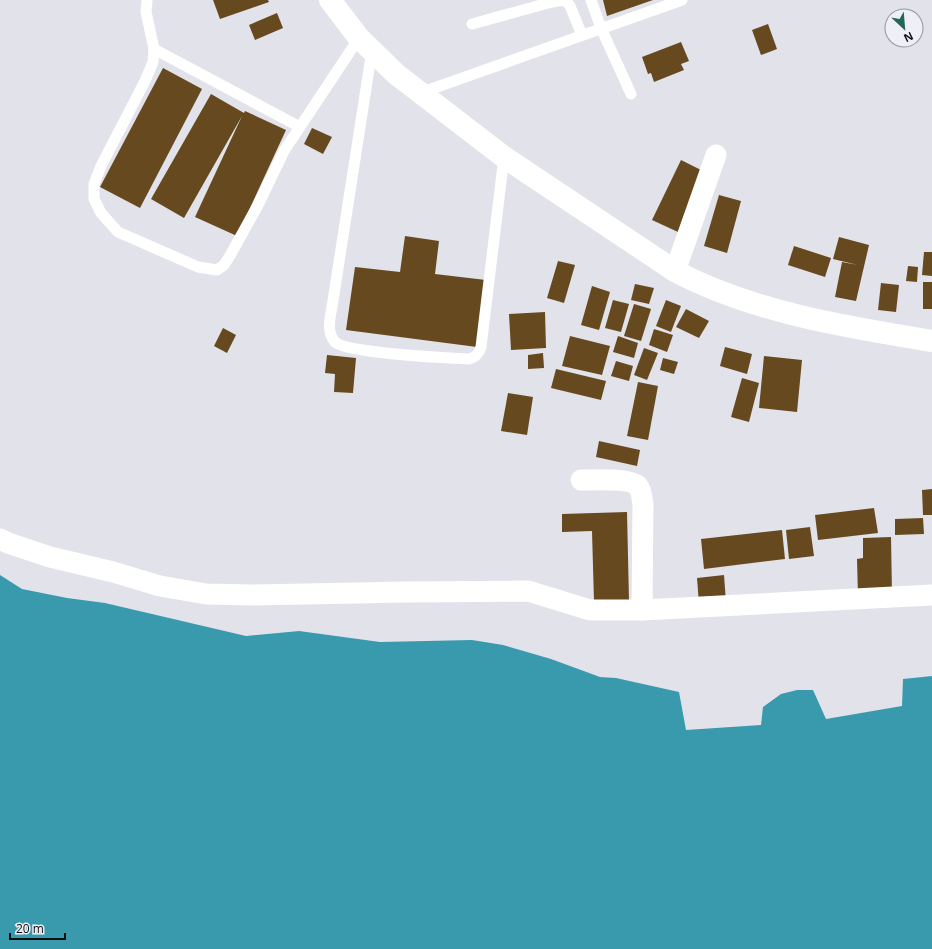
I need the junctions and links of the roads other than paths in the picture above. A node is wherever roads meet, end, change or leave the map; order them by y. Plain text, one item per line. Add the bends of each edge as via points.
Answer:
1 (147, 0) edge
2 (330, 0) edge
3 (591, 0) edge
4 (682, 0) edge
5 (472, 24) dead end
6 (600, 28) junction
7 (582, 35) junction
8 (365, 44) junction
9 (154, 49) junction
10 (420, 93) junction
11 (631, 94) dead end
12 (300, 127) junction
13 (716, 155) dead end
14 (504, 157) junction
15 (674, 271) junction
16 (932, 341) edge
17 (581, 480) dead end
18 (0, 539) edge
19 (932, 595) edge
20 (642, 610) junction

1 - 9 lane via 146,12
2 - 8 street
3 - 6 lane
4 - 6 lane
5 - 7 lane via 565,0
6 - 7 lane
6 - 11 lane
7 - 10 lane
8 - 10 street
8 - 12 lane
8 - 14 lane via 330,317 329,330 335,342 341,346 366,351 475,358 481,347
9 - 12 lane
9 - 12 lane via 145,81 94,184 94,199 101,214 118,232 198,268 217,270 231,254 284,151
10 - 14 street
13 - 15 street
14 - 15 street
15 - 16 street via 701,284 811,319
17 - 20 street via 632,483 640,490 643,505
18 - 20 street via 50,557 160,586 206,594 528,591 590,610
19 - 20 street

